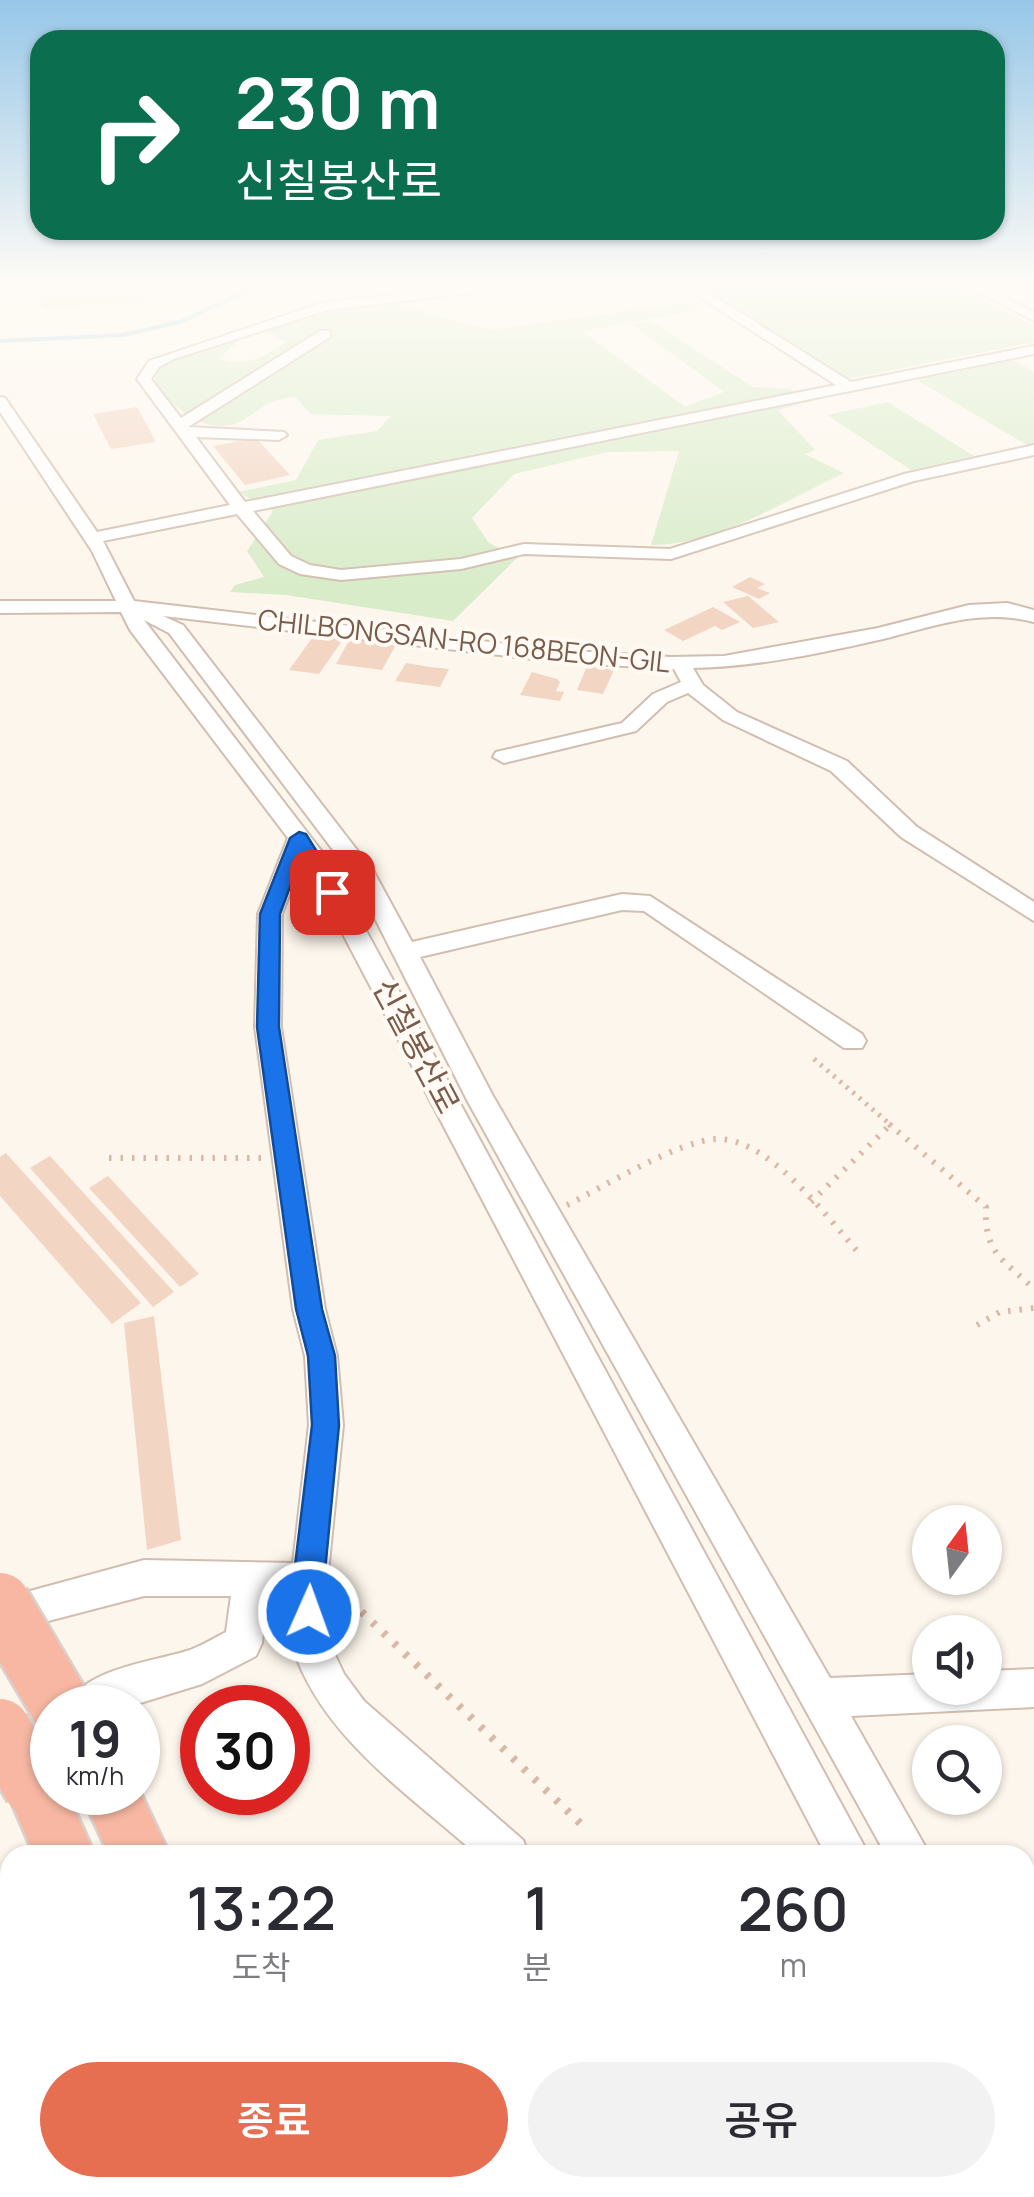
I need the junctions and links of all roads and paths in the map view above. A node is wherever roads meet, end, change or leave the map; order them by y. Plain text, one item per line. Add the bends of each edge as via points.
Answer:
1 (149, 386) edge
2 (246, 386) edge
3 (856, 386) edge
4 (849, 387) joint
5 (2, 407) edge
6 (180, 429) junction
7 (278, 434) dead end
8 (1034, 450) edge
9 (241, 508) junction
10 (92, 538) junction
11 (129, 606) junction
12 (0, 607) edge
13 (1034, 616) edge
14 (680, 664) junction
15 (692, 684) junction
16 (504, 756) dead end
17 (299, 838) junction
18 (1034, 913) edge
19 (405, 952) junction
20 (852, 1041) dead end
21 (814, 1059) dead end
22 (889, 1126) junction
23 (288, 1155) junction
24 (109, 1158) dead end
25 (810, 1202) junction
26 (546, 1214) junction
27 (858, 1252) dead end
28 (1034, 1289) edge
29 (1034, 1308) edge
30 (977, 1326) dead end
31 (251, 1578) junction
32 (308, 1582) junction
33 (0, 1603) edge
34 (0, 1624) edge
35 (48, 1685) edge
36 (135, 1685) edge
37 (1034, 1688) edge
38 (820, 1698) junction
39 (0, 1729) edge
40 (17, 1772) edge
41 (121, 1815) edge
42 (582, 1825) dead end
43 (58, 1845) edge
44 (135, 1845) edge
45 (497, 1845) edge
46 (843, 1845) edge
47 (902, 1845) edge

1 - 6 street
2 - 6 street
3 - 4 street
4 - 9 street
5 - 10 street
6 - 7 street
6 - 9 street
8 - 9 street via 910,477 671,554 524,549 408,570 328,574 285,560
9 - 10 street
10 - 11 street
11 - 12 street, CHILBONGSAN-RO 168BEON-GIL
11 - 14 street, CHILBONGSAN-RO 168BEON-GIL
11 - 17 street, 신칠봉산로 via 137,626
11 - 19 street, 신칠봉산로 via 176,629 347,848
13 - 14 street, CHILBONGSAN-RO 168BEON-GIL via 969,611 879,634
14 - 15 street
15 - 16 street via 654,702 629,727
15 - 18 street via 730,716 839,766 909,832
17 - 23 street via 272,900 269,926 268,1027
17 - 46 street, 신칠봉산로
19 - 20 street, 신칠봉산로 via 622,902 650,904
19 - 26 street, 신칠봉산로
21 - 22 path
22 - 25 path
22 - 28 path via 986,1207 990,1246
23 - 24 path
23 - 32 street via 322,1356 326,1425
25 - 26 path via 768,1158 717,1139
25 - 27 path
26 - 38 street, 신칠봉산로
29 - 30 path via 1000,1312
31 - 32 street
31 - 34 street via 144,1578 22,1610
31 - 36 street via 243,1643 202,1665
32 - 42 path via 349,1597
32 - 45 street via 310,1642 330,1688 350,1714
33 - 35 highway, bridge
37 - 38 street
38 - 47 street, 신칠봉산로
39 - 40 highway, bridge
40 - 43 highway
41 - 44 highway

